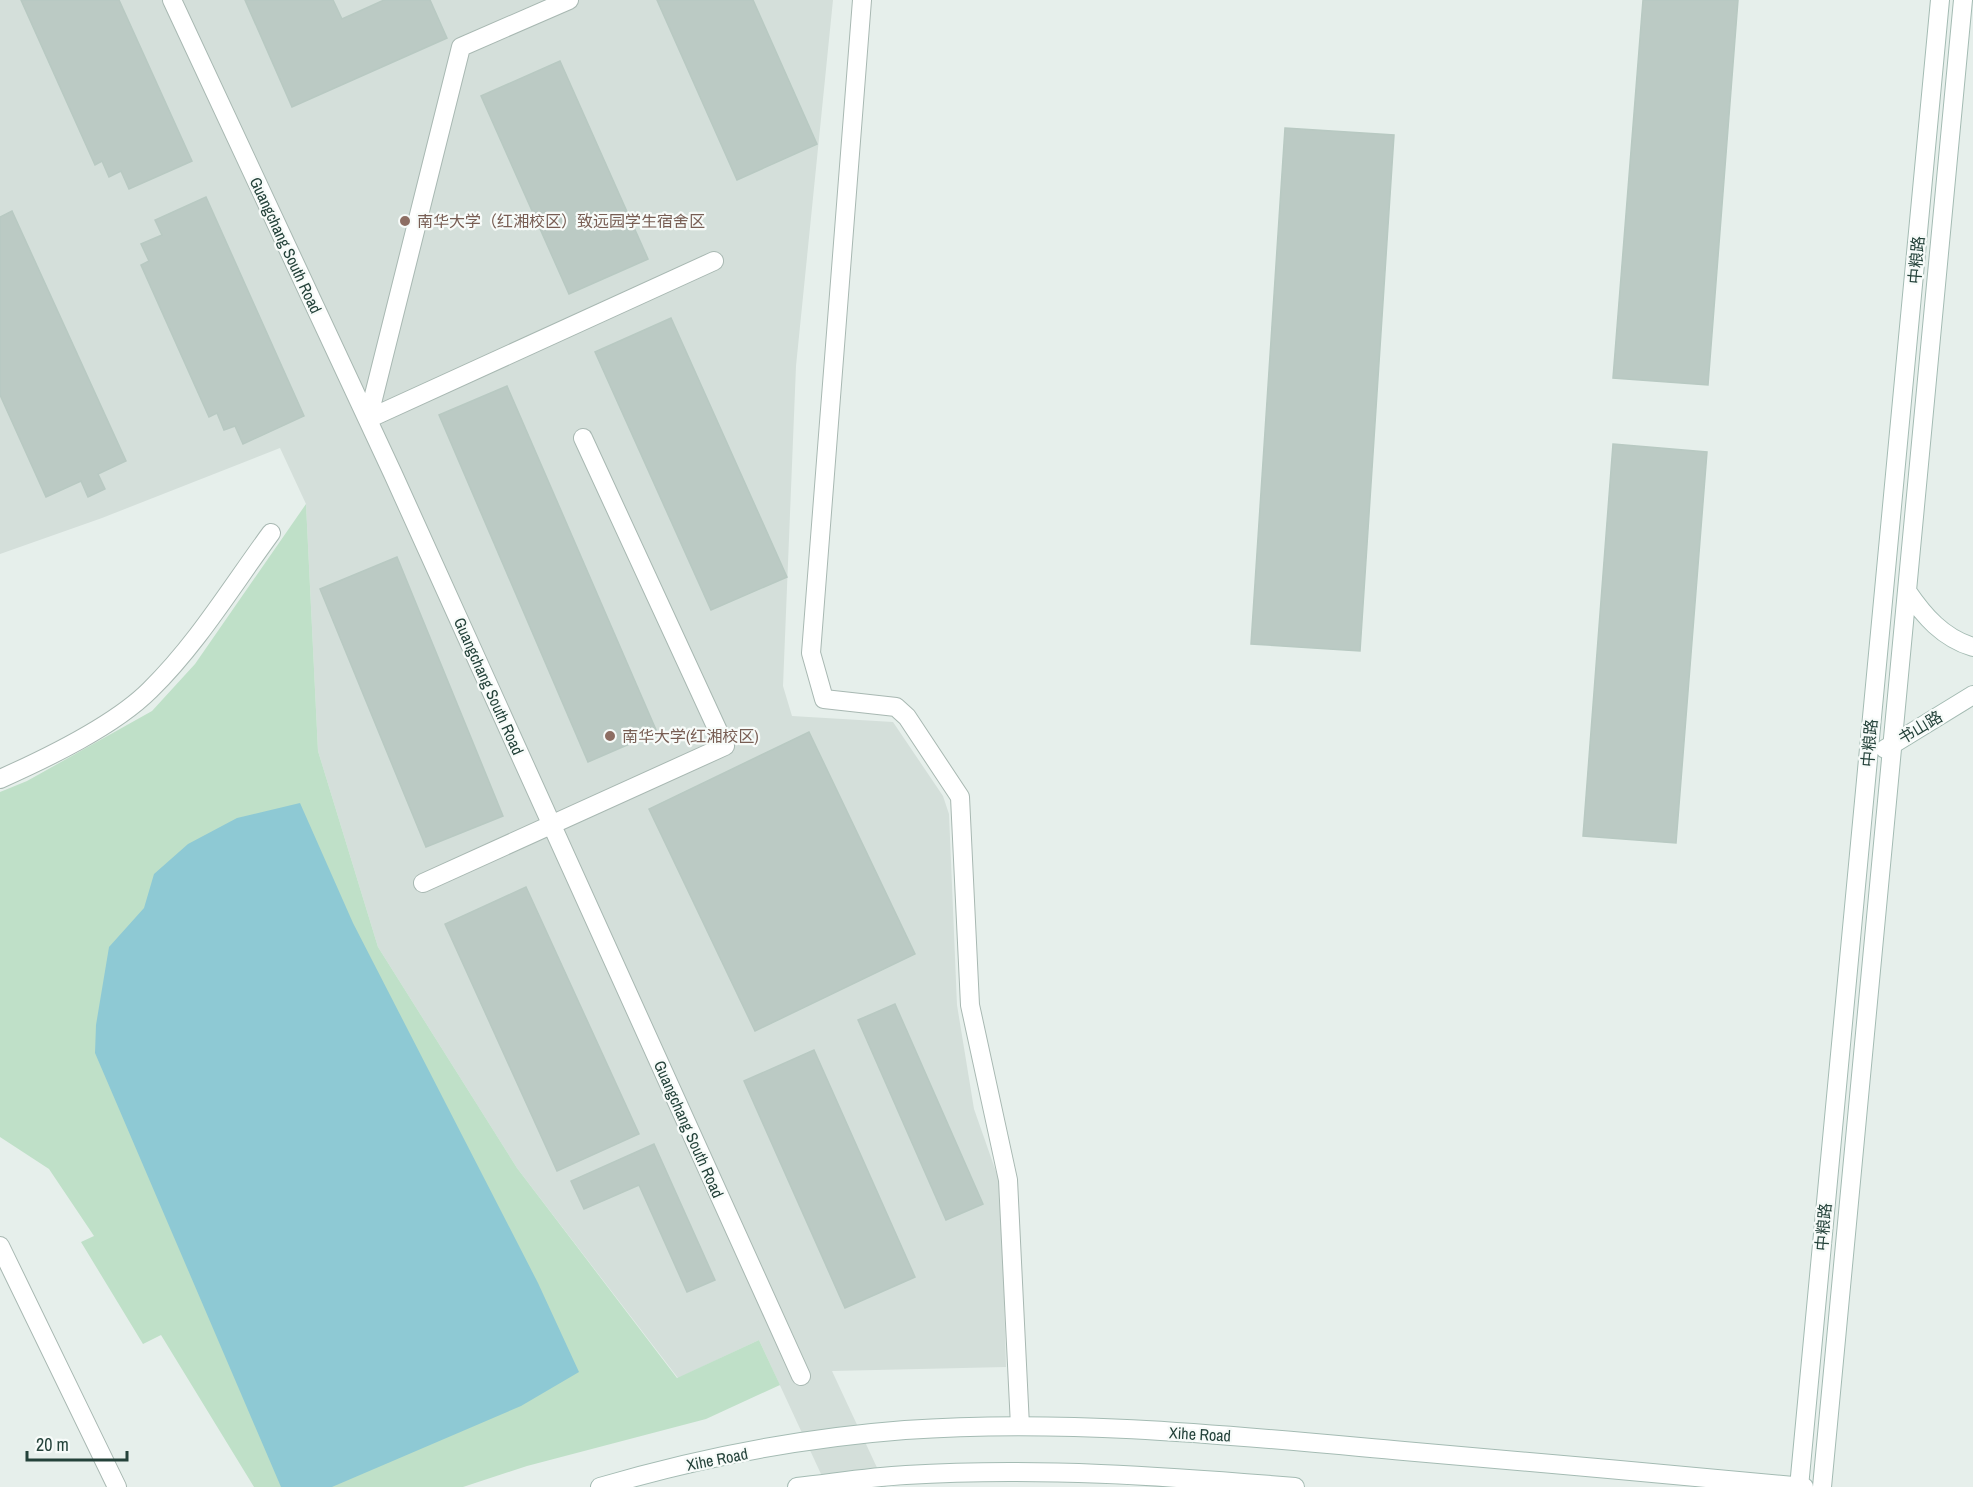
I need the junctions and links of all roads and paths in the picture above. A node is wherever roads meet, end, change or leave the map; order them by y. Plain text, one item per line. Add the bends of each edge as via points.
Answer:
1 (172, 0) edge
2 (568, 0) edge
3 (862, 0) edge
4 (1941, 0) edge
5 (1963, 0) edge
6 (714, 261) dead end
7 (368, 419) junction
8 (583, 438) dead end
9 (271, 533) dead end
10 (1907, 591) junction
11 (1973, 647) edge
12 (1973, 695) edge
13 (1892, 744) junction
14 (1868, 759) junction
15 (0, 779) edge
16 (552, 824) junction
17 (423, 883) dead end
18 (0, 1246) edge
19 (801, 1376) dead end
20 (1020, 1426) junction
21 (117, 1487) edge
22 (600, 1487) edge
23 (797, 1487) edge
24 (1295, 1487) edge
25 (1799, 1487) edge
26 (1804, 1487) edge
27 (1822, 1487) edge

1 - 7 street, Guangchang South Road
2 - 7 street via 461,47
3 - 20 street via 811,652 824,699 896,707 908,717 960,797 970,1005 1008,1180
4 - 14 street, 中粮路
5 - 10 street, 中粮路
6 - 7 street
7 - 16 street, Guangchang South Road
8 - 16 street via 725,746
9 - 15 street via 184,653 149,691 112,720
10 - 11 street via 1923,615 1939,629
10 - 13 street, 中粮路
12 - 13 street, 书山路
13 - 14 street, 书山路
13 - 27 street, 中粮路
14 - 25 street, 中粮路
16 - 17 street
16 - 19 street, Guangchang South Road
18 - 21 street
20 - 22 street, Xihe Road via 904,1430 789,1444 654,1471
20 - 25 street, Xihe Road via 1206,1434
23 - 24 street via 906,1475 1020,1472 1190,1478
25 - 26 street, Xihe Road

